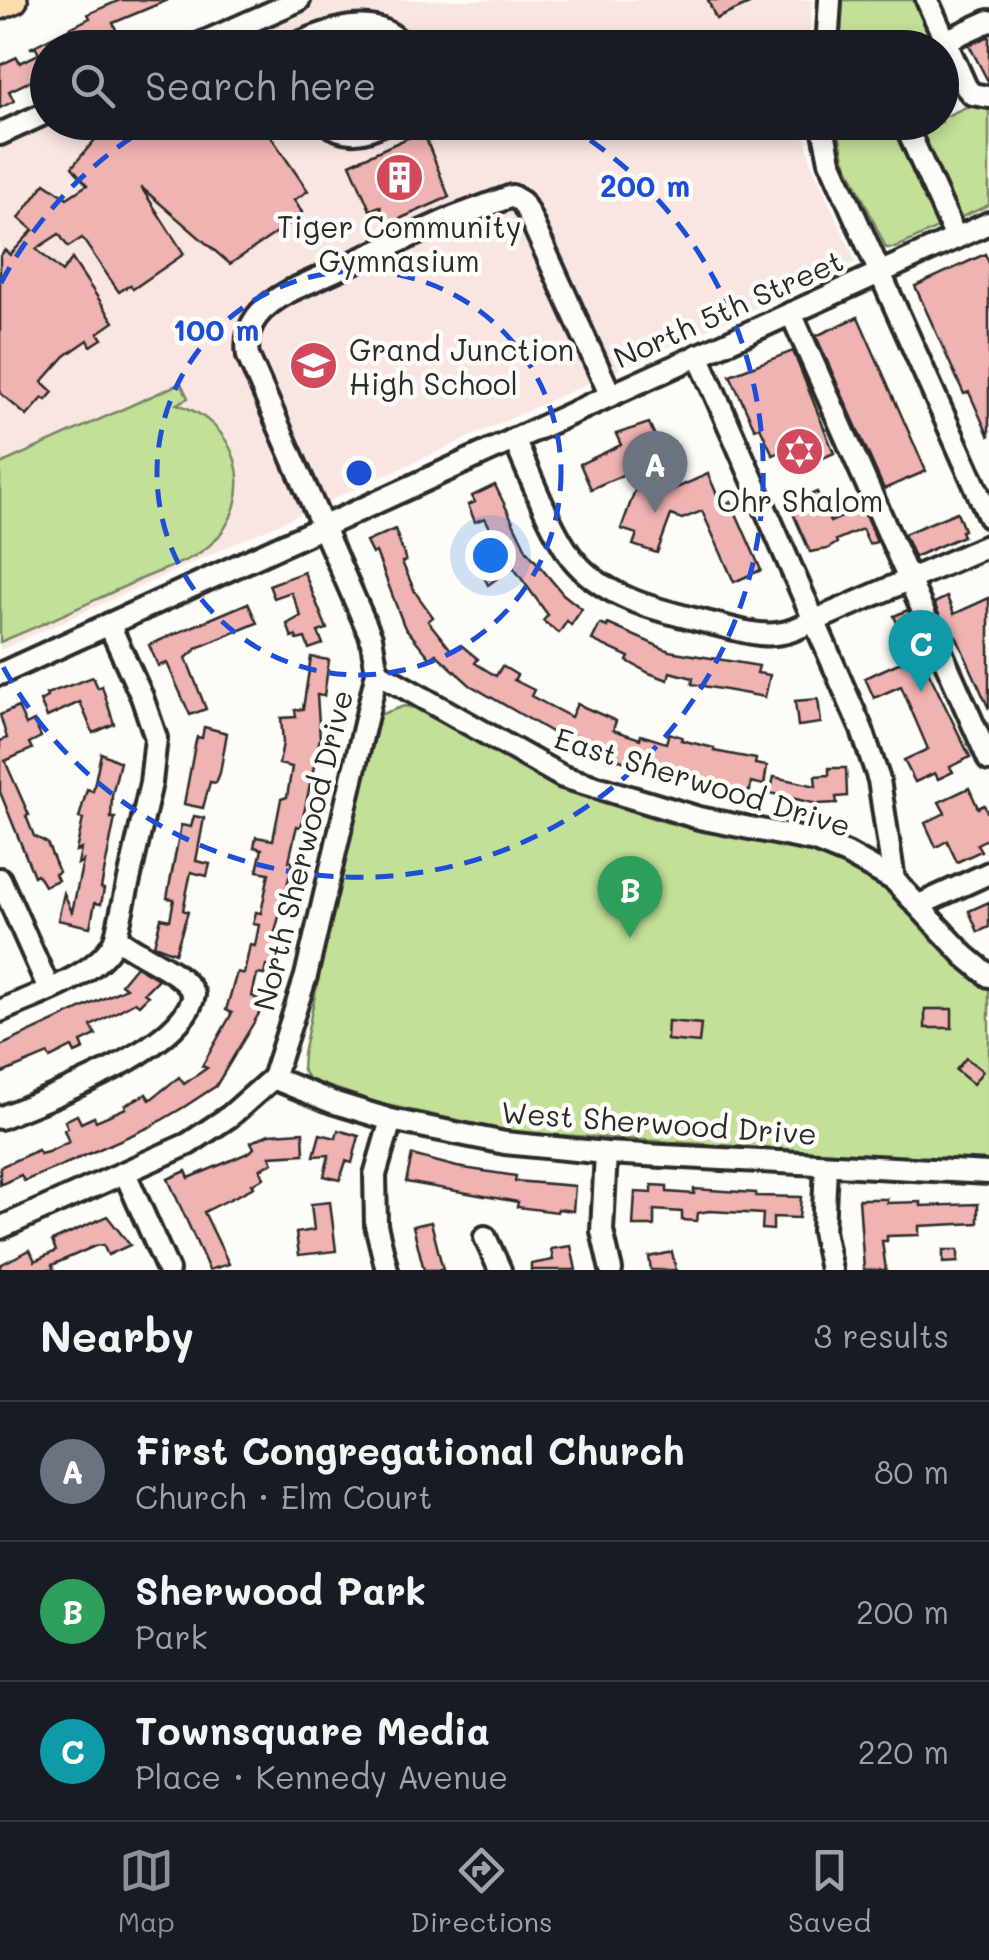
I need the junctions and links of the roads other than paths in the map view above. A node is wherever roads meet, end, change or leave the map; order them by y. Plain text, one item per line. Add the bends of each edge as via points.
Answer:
1 (14, 0) edge
2 (299, 0) edge
3 (830, 0) edge
4 (927, 0) edge
5 (0, 6) edge
6 (271, 6) edge
7 (989, 21) edge
8 (226, 30) edge
9 (282, 30) edge
10 (344, 30) edge
11 (388, 30) edge
12 (828, 30) edge
13 (940, 30) edge
14 (959, 34) edge
15 (959, 71) edge
16 (989, 98) edge
17 (30, 120) edge
18 (0, 134) edge
19 (826, 140) edge
20 (912, 140) edge
21 (988, 228) edge
22 (956, 238) junction
23 (882, 272) junction
24 (792, 313) junction
25 (698, 355) junction
26 (610, 394) junction
27 (514, 439) junction
28 (989, 516) edge
29 (322, 525) junction
30 (989, 545) edge
31 (910, 580) junction
32 (814, 621) junction
33 (109, 624) junction
34 (377, 672) junction
35 (0, 674) edge
36 (989, 760) edge
37 (989, 873) edge
38 (0, 878) edge
39 (894, 880) junction
40 (919, 906) junction
41 (116, 937) junction
42 (989, 976) edge
43 (49, 989) junction
44 (0, 1011) edge
45 (273, 1078) junction
46 (0, 1118) edge
47 (391, 1120) junction
48 (606, 1152) junction
49 (826, 1165) junction
50 (989, 1172) edge
51 (125, 1173) junction
52 (0, 1228) edge
53 (486, 1238) dead end
54 (168, 1270) edge
55 (387, 1270) edge
56 (500, 1270) edge
57 (610, 1270) edge
58 (830, 1270) edge

1 - 5 main road
2 - 6 street
3 - 12 street
4 - 13 street
6 - 8 street
6 - 9 street
7 - 14 street
10 - 11 street
15 - 16 street via 972,94
17 - 18 street
19 - 23 street
20 - 22 street
21 - 22 street, North 5th Street
22 - 23 street, North 5th Street
23 - 24 street, North 5th Street
23 - 28 street
24 - 25 street, North 5th Street
24 - 31 street
25 - 26 street, North 5th Street
25 - 32 street
26 - 27 street, North 5th Street
26 - 29 street, North Sherwood Drive via 517,198 496,200 308,284 259,311 246,342
27 - 29 street, North 5th Street
27 - 32 street via 576,563 606,587 644,606 759,635
29 - 33 street, North 5th Street
29 - 34 street, North Sherwood Drive via 370,638
30 - 31 street
31 - 32 street
31 - 36 street
32 - 39 street via 878,780
33 - 35 street, North 5th Street
33 - 41 street via 156,738
34 - 39 street, East Sherwood Drive via 562,777 699,818 815,840
34 - 45 street, North Sherwood Drive via 306,976
37 - 40 street
38 - 43 street
39 - 40 street, East Sherwood Drive
40 - 42 street, East Sherwood Drive
41 - 43 street via 93,967
41 - 46 street via 190,986 194,995 187,1011 130,1060
43 - 44 street
45 - 47 street, West Sherwood Drive
45 - 51 street via 188,1144
47 - 48 street, West Sherwood Drive via 505,1143
47 - 55 street via 375,1176 376,1225
48 - 49 street, West Sherwood Drive
48 - 57 street via 602,1231
49 - 50 street, West Sherwood Drive
49 - 58 street via 822,1231
51 - 52 street
51 - 54 street
53 - 56 street

